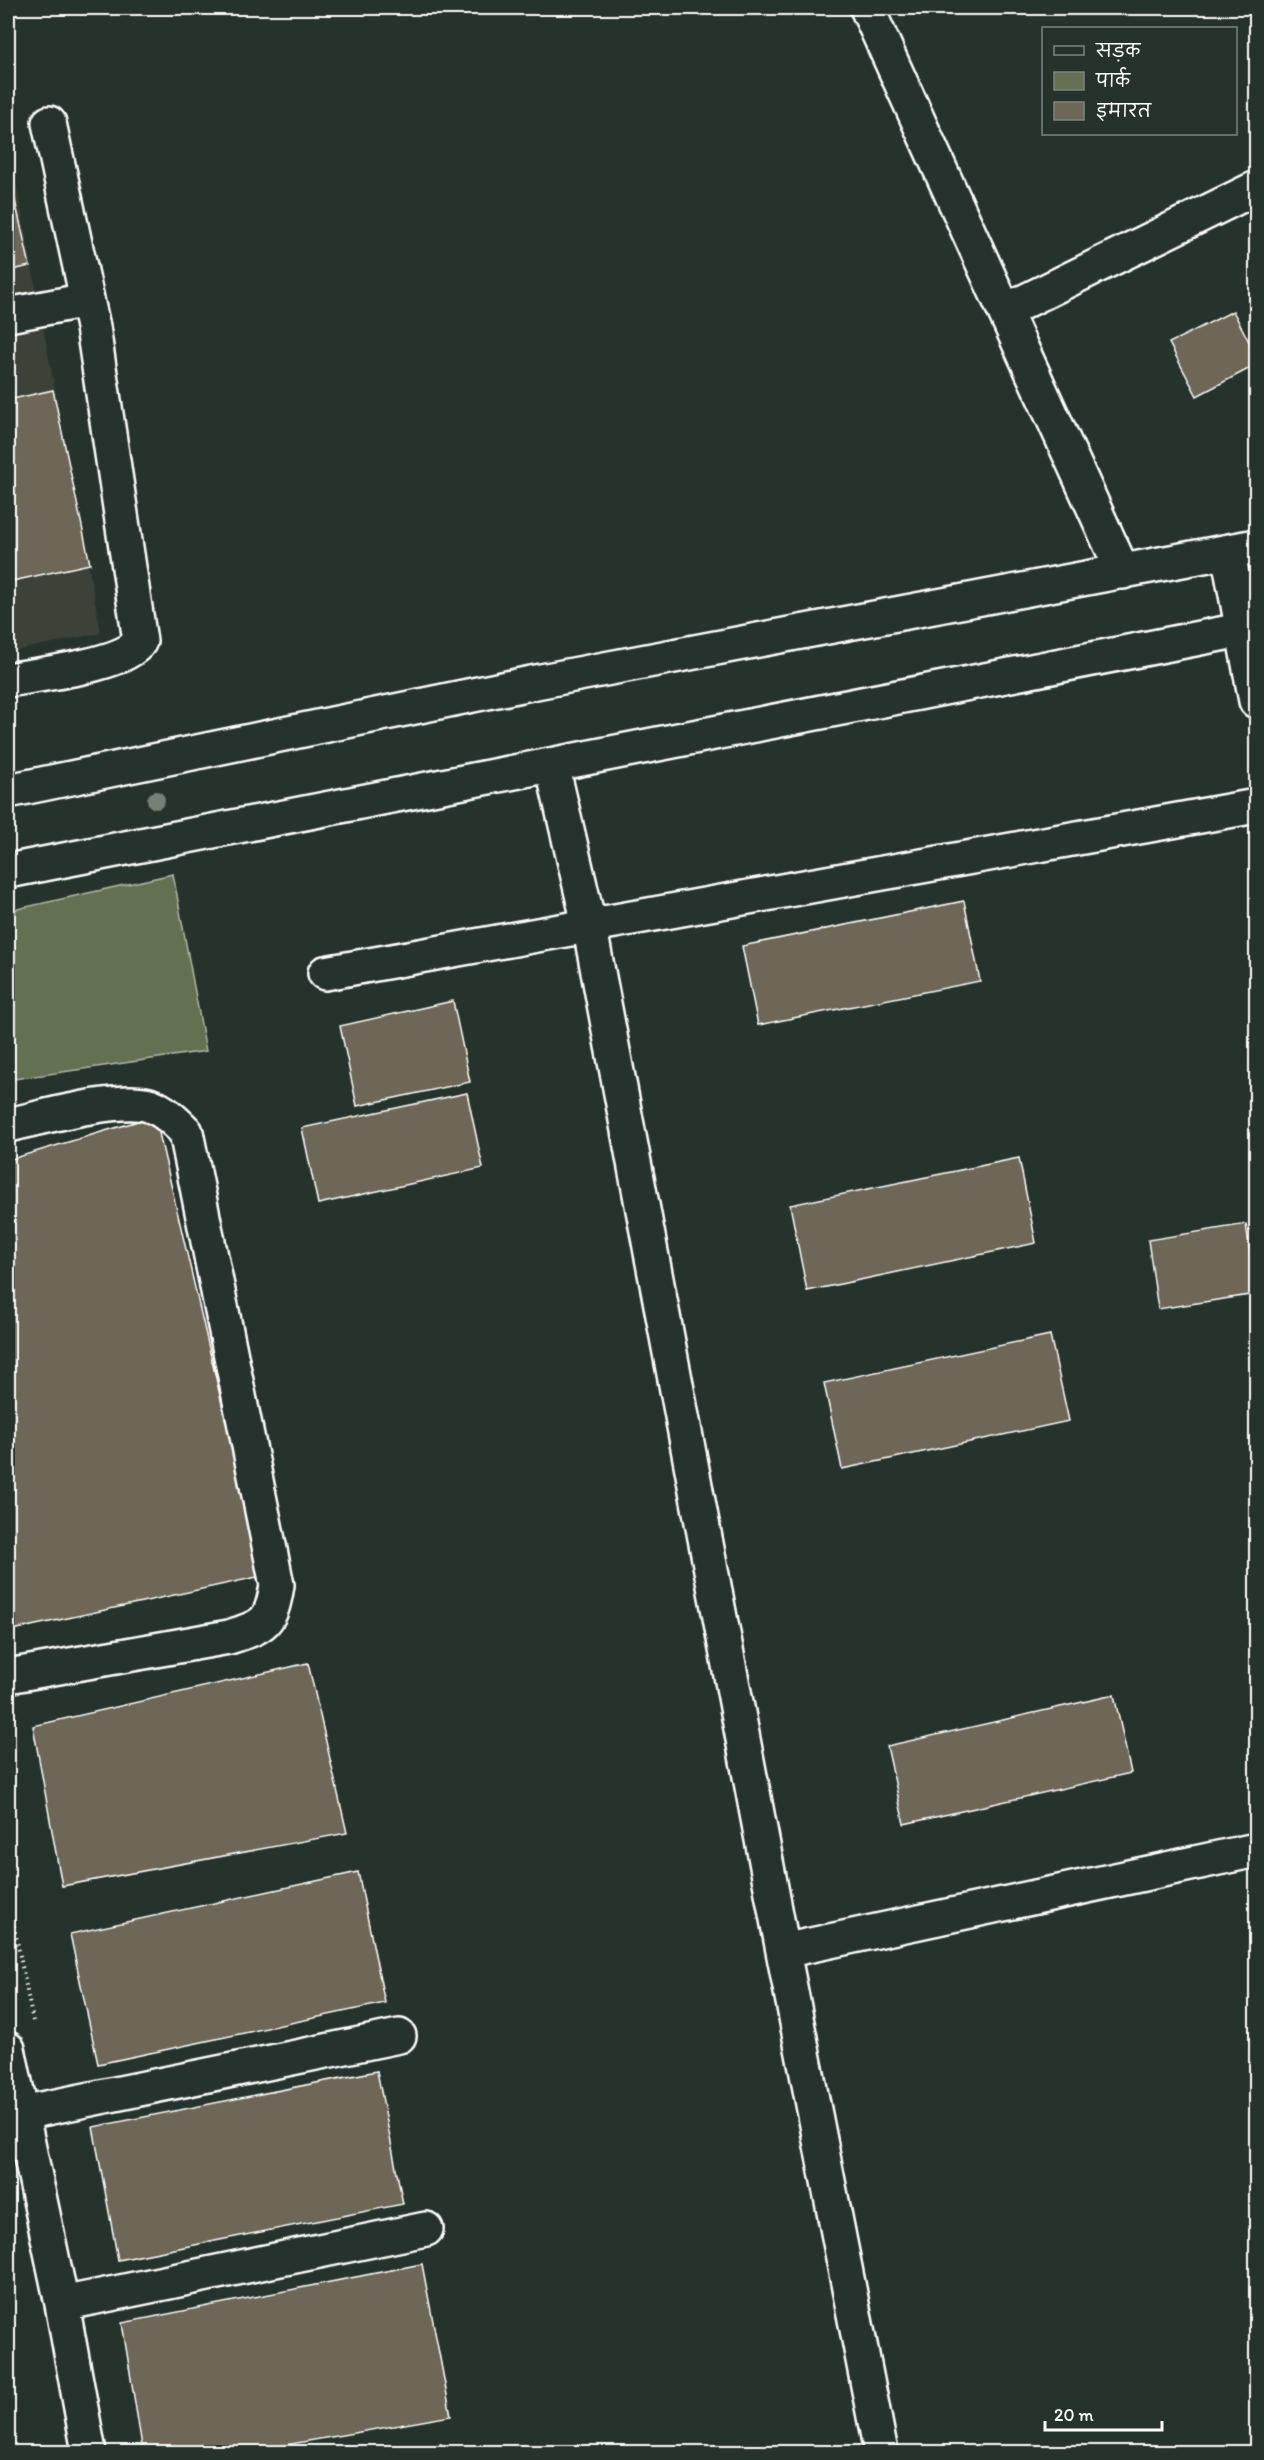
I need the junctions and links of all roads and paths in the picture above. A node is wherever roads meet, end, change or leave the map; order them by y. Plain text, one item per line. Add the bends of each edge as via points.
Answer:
1 (867, 8) edge
2 (49, 123) dead end
3 (1257, 188) edge
4 (87, 300) junction
5 (1005, 311) junction
6 (8, 315) edge
7 (1242, 549) edge
8 (1123, 572) junction
9 (1249, 629) edge
10 (8, 680) edge
11 (1257, 701) edge
12 (552, 765) junction
13 (8, 791) edge
14 (1257, 806) edge
15 (8, 871) edge
16 (589, 924) junction
17 (325, 972) dead end
18 (8, 1125) edge
19 (8, 1676) edge
20 (1257, 1850) edge
21 (8, 1896) edge
22 (783, 1951) junction
23 (34, 2023) dead end
24 (399, 2036) dead end
25 (8, 2049) edge
26 (22, 2113) junction
27 (426, 2229) dead end
28 (62, 2304) junction
29 (89, 2452) edge
30 (881, 2452) edge

1 - 5 main road
2 - 4 main road
3 - 5 main road
4 - 6 main road
4 - 10 main road via 140,641 113,660
5 - 8 main road
7 - 8 main road
7 - 9 main road
8 - 13 main road via 536,682
9 - 11 main road
9 - 12 main road
12 - 15 main road
12 - 16 main road
14 - 16 main road
16 - 17 main road
16 - 22 main road
18 - 19 main road via 131,1102 169,1116 186,1132 277,1585 274,1607 265,1623 230,1637
20 - 22 main road
21 - 23 path
22 - 30 main road
24 - 26 main road
25 - 26 main road
26 - 28 main road
27 - 28 main road
28 - 29 main road

